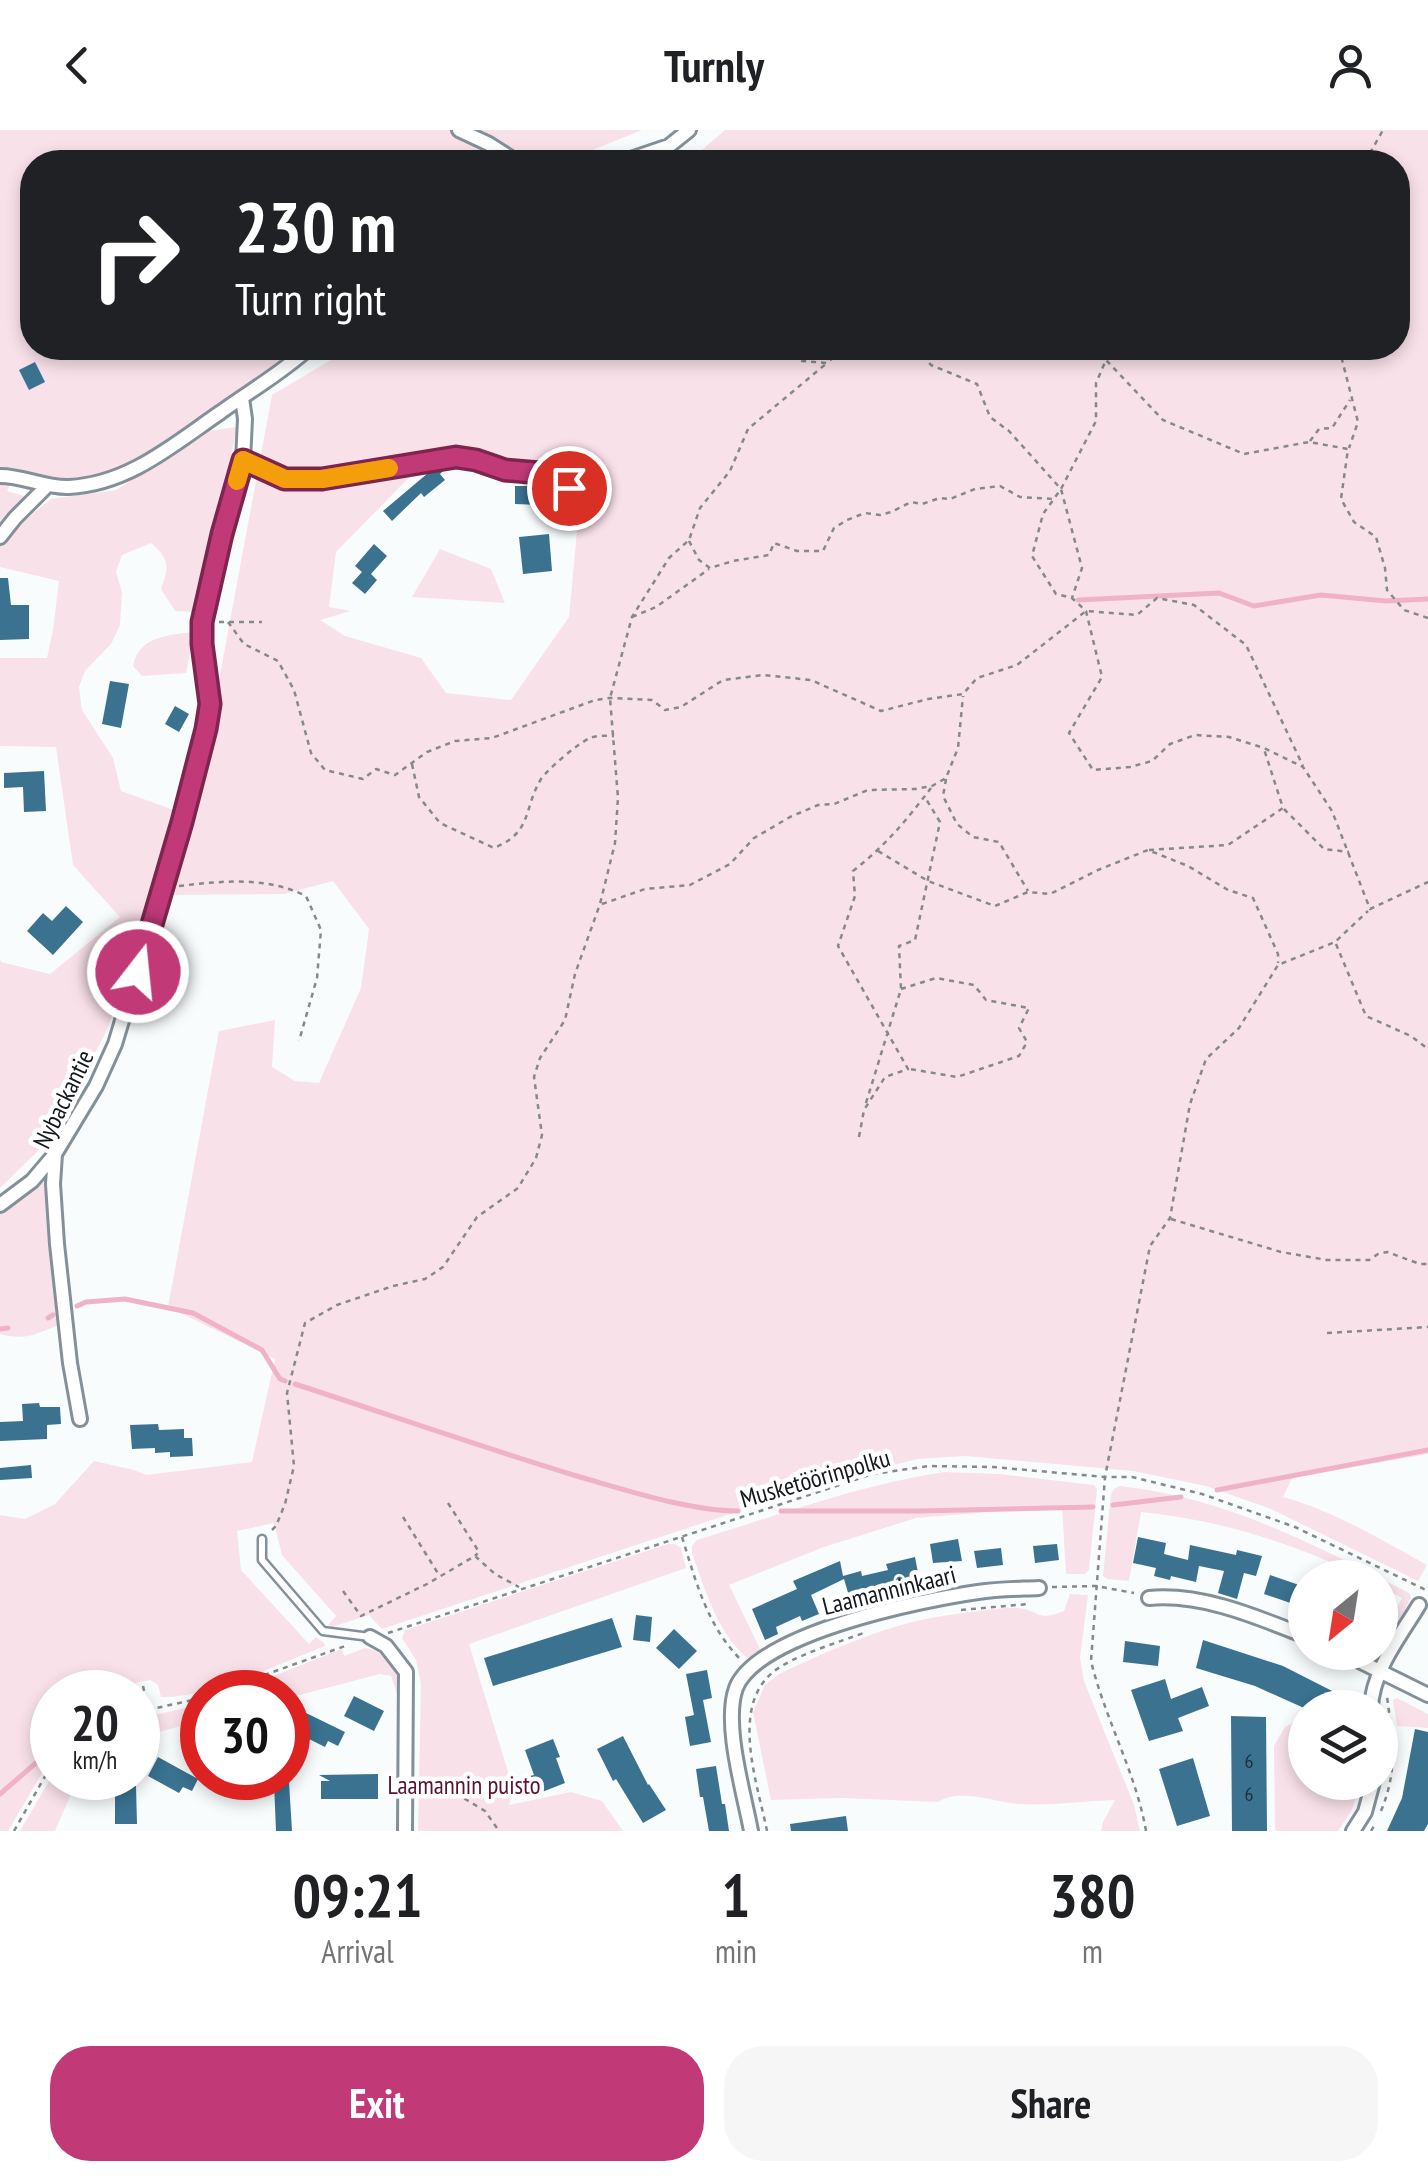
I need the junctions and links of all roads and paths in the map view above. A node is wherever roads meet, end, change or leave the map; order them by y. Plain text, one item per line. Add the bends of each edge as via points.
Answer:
1 (459, 130) edge
2 (689, 130) edge
3 (498, 150) edge
4 (657, 150) edge
5 (293, 360) edge
6 (800, 360) edge
7 (831, 360) edge
8 (928, 360) edge
9 (1106, 360) joint
10 (1342, 360) edge
11 (828, 363) junction
12 (242, 398) junction
13 (1351, 398) junction
14 (1310, 442) junction
15 (1348, 449) junction
16 (243, 460) junction
17 (0, 476) edge
18 (46, 486) junction
19 (569, 488) dead end
20 (1061, 490) junction
21 (1054, 499) junction
22 (0, 536) edge
23 (689, 540) junction
24 (710, 568) junction
25 (1072, 598) junction
26 (1086, 611) junction
27 (632, 617) junction
28 (1428, 618) edge
29 (202, 622) junction
30 (228, 622) junction
31 (262, 622) dead end
32 (963, 694) junction
33 (610, 698) junction
34 (614, 736) junction
35 (1264, 748) junction
36 (412, 763) junction
37 (1304, 767) junction
38 (946, 778) junction
39 (932, 786) junction
40 (924, 796) junction
41 (1283, 808) junction
42 (1148, 850) junction
43 (878, 851) junction
44 (1349, 852) junction
45 (928, 881) junction
46 (1428, 882) edge
47 (162, 888) junction
48 (1028, 892) junction
49 (600, 904) junction
50 (1370, 909) junction
51 (1335, 942) junction
52 (1278, 965) junction
53 (901, 989) junction
54 (887, 1033) junction
55 (299, 1042) dead end
56 (1428, 1049) edge
57 (908, 1069) junction
58 (864, 1110) junction
59 (859, 1137) dead end
60 (55, 1154) junction
61 (0, 1205) edge
62 (1170, 1218) junction
63 (1428, 1264) edge
64 (1428, 1327) edge
65 (1327, 1333) dead end
66 (80, 1420) dead end
67 (1105, 1477) junction
68 (448, 1503) dead end
69 (402, 1517) dead end
70 (681, 1536) junction
71 (262, 1539) joint
72 (475, 1556) junction
73 (440, 1576) junction
74 (1096, 1586) junction
75 (522, 1588) junction
76 (1039, 1588) junction
77 (343, 1591) dead end
78 (1428, 1591) edge
79 (1150, 1598) joint
80 (1418, 1604) dead end
81 (956, 1610) dead end
82 (876, 1628) dead end
83 (1288, 1629) edge
84 (370, 1637) junction
85 (749, 1668) junction
86 (278, 1670) edge
87 (1379, 1670) edge
88 (1387, 1674) junction
89 (764, 1681) junction
90 (1373, 1690) edge
91 (1428, 1695) edge
92 (414, 1776) dead end
93 (32, 1800) edge
94 (1369, 1800) edge
95 (14, 1831) edge
96 (405, 1831) edge
97 (499, 1831) edge
98 (751, 1831) edge
99 (767, 1831) edge
100 (1146, 1831) edge
101 (1352, 1831) edge
102 (1371, 1831) edge

1 - 3 street
2 - 4 street
5 - 12 street
6 - 11 path
7 - 11 path
8 - 20 path via 977,384 990,417
9 - 14 path via 1164,420 1244,454
9 - 20 path via 1096,383 1096,422
10 - 13 path
11 - 23 path via 748,429 730,470 700,508
12 - 16 street, Nybackantie
12 - 18 street via 138,468 100,482
13 - 14 path via 1332,428 1319,429
13 - 15 path via 1358,422
14 - 15 path
15 - 28 path via 1341,499 1354,522 1376,538 1387,590 1404,610
16 - 19 lane via 285,479 322,479 456,457 552,474
16 - 29 street, Nybackantie
17 - 18 street
18 - 22 street
20 - 21 path
20 - 25 path via 1082,568
21 - 24 path via 1020,497 1000,486 975,489 847,520 834,528 823,551 774,543 769,554
21 - 25 path via 1032,556 1056,594
23 - 24 path
23 - 27 path via 669,558
24 - 27 path
25 - 26 path
26 - 32 path via 1017,666 978,678
26 - 35 path via 1102,677 1069,733 1093,770 1152,761 1170,744 1195,735
26 - 37 path via 1137,616 1157,598 1194,606 1246,645
27 - 33 path
29 - 30 path
29 - 47 street, Nybackantie via 210,704
30 - 31 path
30 - 36 path via 244,644 278,661 312,753 326,770 363,779 376,769 395,775
32 - 33 path via 880,711 811,680 763,675 723,680 665,710 652,700
32 - 38 path via 958,748
33 - 34 path
33 - 36 path via 492,738 455,741
34 - 36 path via 577,746 542,778 522,827 494,848 440,823 419,797
34 - 49 path via 615,842
35 - 37 path
35 - 41 path
37 - 44 path
38 - 39 path
38 - 48 path via 943,796 956,824 999,842
39 - 40 path
39 - 49 path via 868,790 818,805 754,838 730,864 690,885 645,889
40 - 43 path
40 - 45 path via 940,822
41 - 42 path via 1228,845
41 - 44 path via 1324,849
42 - 48 path via 1050,894
42 - 52 path via 1252,898
43 - 45 path
43 - 54 path via 853,871 855,896 838,946
44 - 50 path
45 - 48 path via 995,906
45 - 53 path via 915,940 900,946
46 - 50 path
47 - 55 path via 256,880 306,896 320,930 318,978
47 - 60 street, Nybackantie via 115,1044
49 - 71 path via 564,1020 534,1077 542,1135 518,1188 477,1217 443,1267 426,1279 356,1299 305,1323 287,1393 292,1478 276,1526
50 - 51 path
51 - 52 path
51 - 56 path via 1366,1016
52 - 62 path via 1239,1028 1206,1059 1190,1104
53 - 54 path
53 - 57 path via 936,978 974,985 986,1000 1029,1008 1019,1028 1027,1042 1020,1056 957,1077
54 - 57 path
54 - 58 path
57 - 58 path via 885,1076
58 - 59 path
60 - 61 street
60 - 66 street, Nybackantie via 57,1244
62 - 63 path via 1281,1252 1328,1260 1370,1260 1387,1252
62 - 67 path via 1150,1246
64 - 65 path
67 - 70 path, Musketöörinpolku via 930,1466 873,1474
67 - 74 path
67 - 78 path, Musketöörinpolku via 1202,1494 1295,1527
68 - 72 path
69 - 73 path
70 - 75 path, Musketöörinpolku
70 - 85 path via 709,1618
71 - 84 lane via 262,1560 323,1631
72 - 73 path
72 - 75 path
73 - 77 path via 360,1616
74 - 76 path
74 - 79 path
74 - 100 path via 1091,1662
75 - 84 path, Musketöörinpolku
76 - 81 path via 1028,1604
76 - 85 street, Laamanninkaari via 962,1595 819,1630
79 - 83 street via 1187,1598
80 - 88 street
82 - 89 path via 787,1664
84 - 86 path, Musketöörinpolku
84 - 96 street via 406,1672
85 - 89 path
85 - 98 street via 731,1710
87 - 88 street
88 - 90 street
88 - 91 street
88 - 102 path via 1393,1770
89 - 99 path via 751,1702 750,1746
92 - 97 path via 467,1799
93 - 95 path
94 - 101 street

